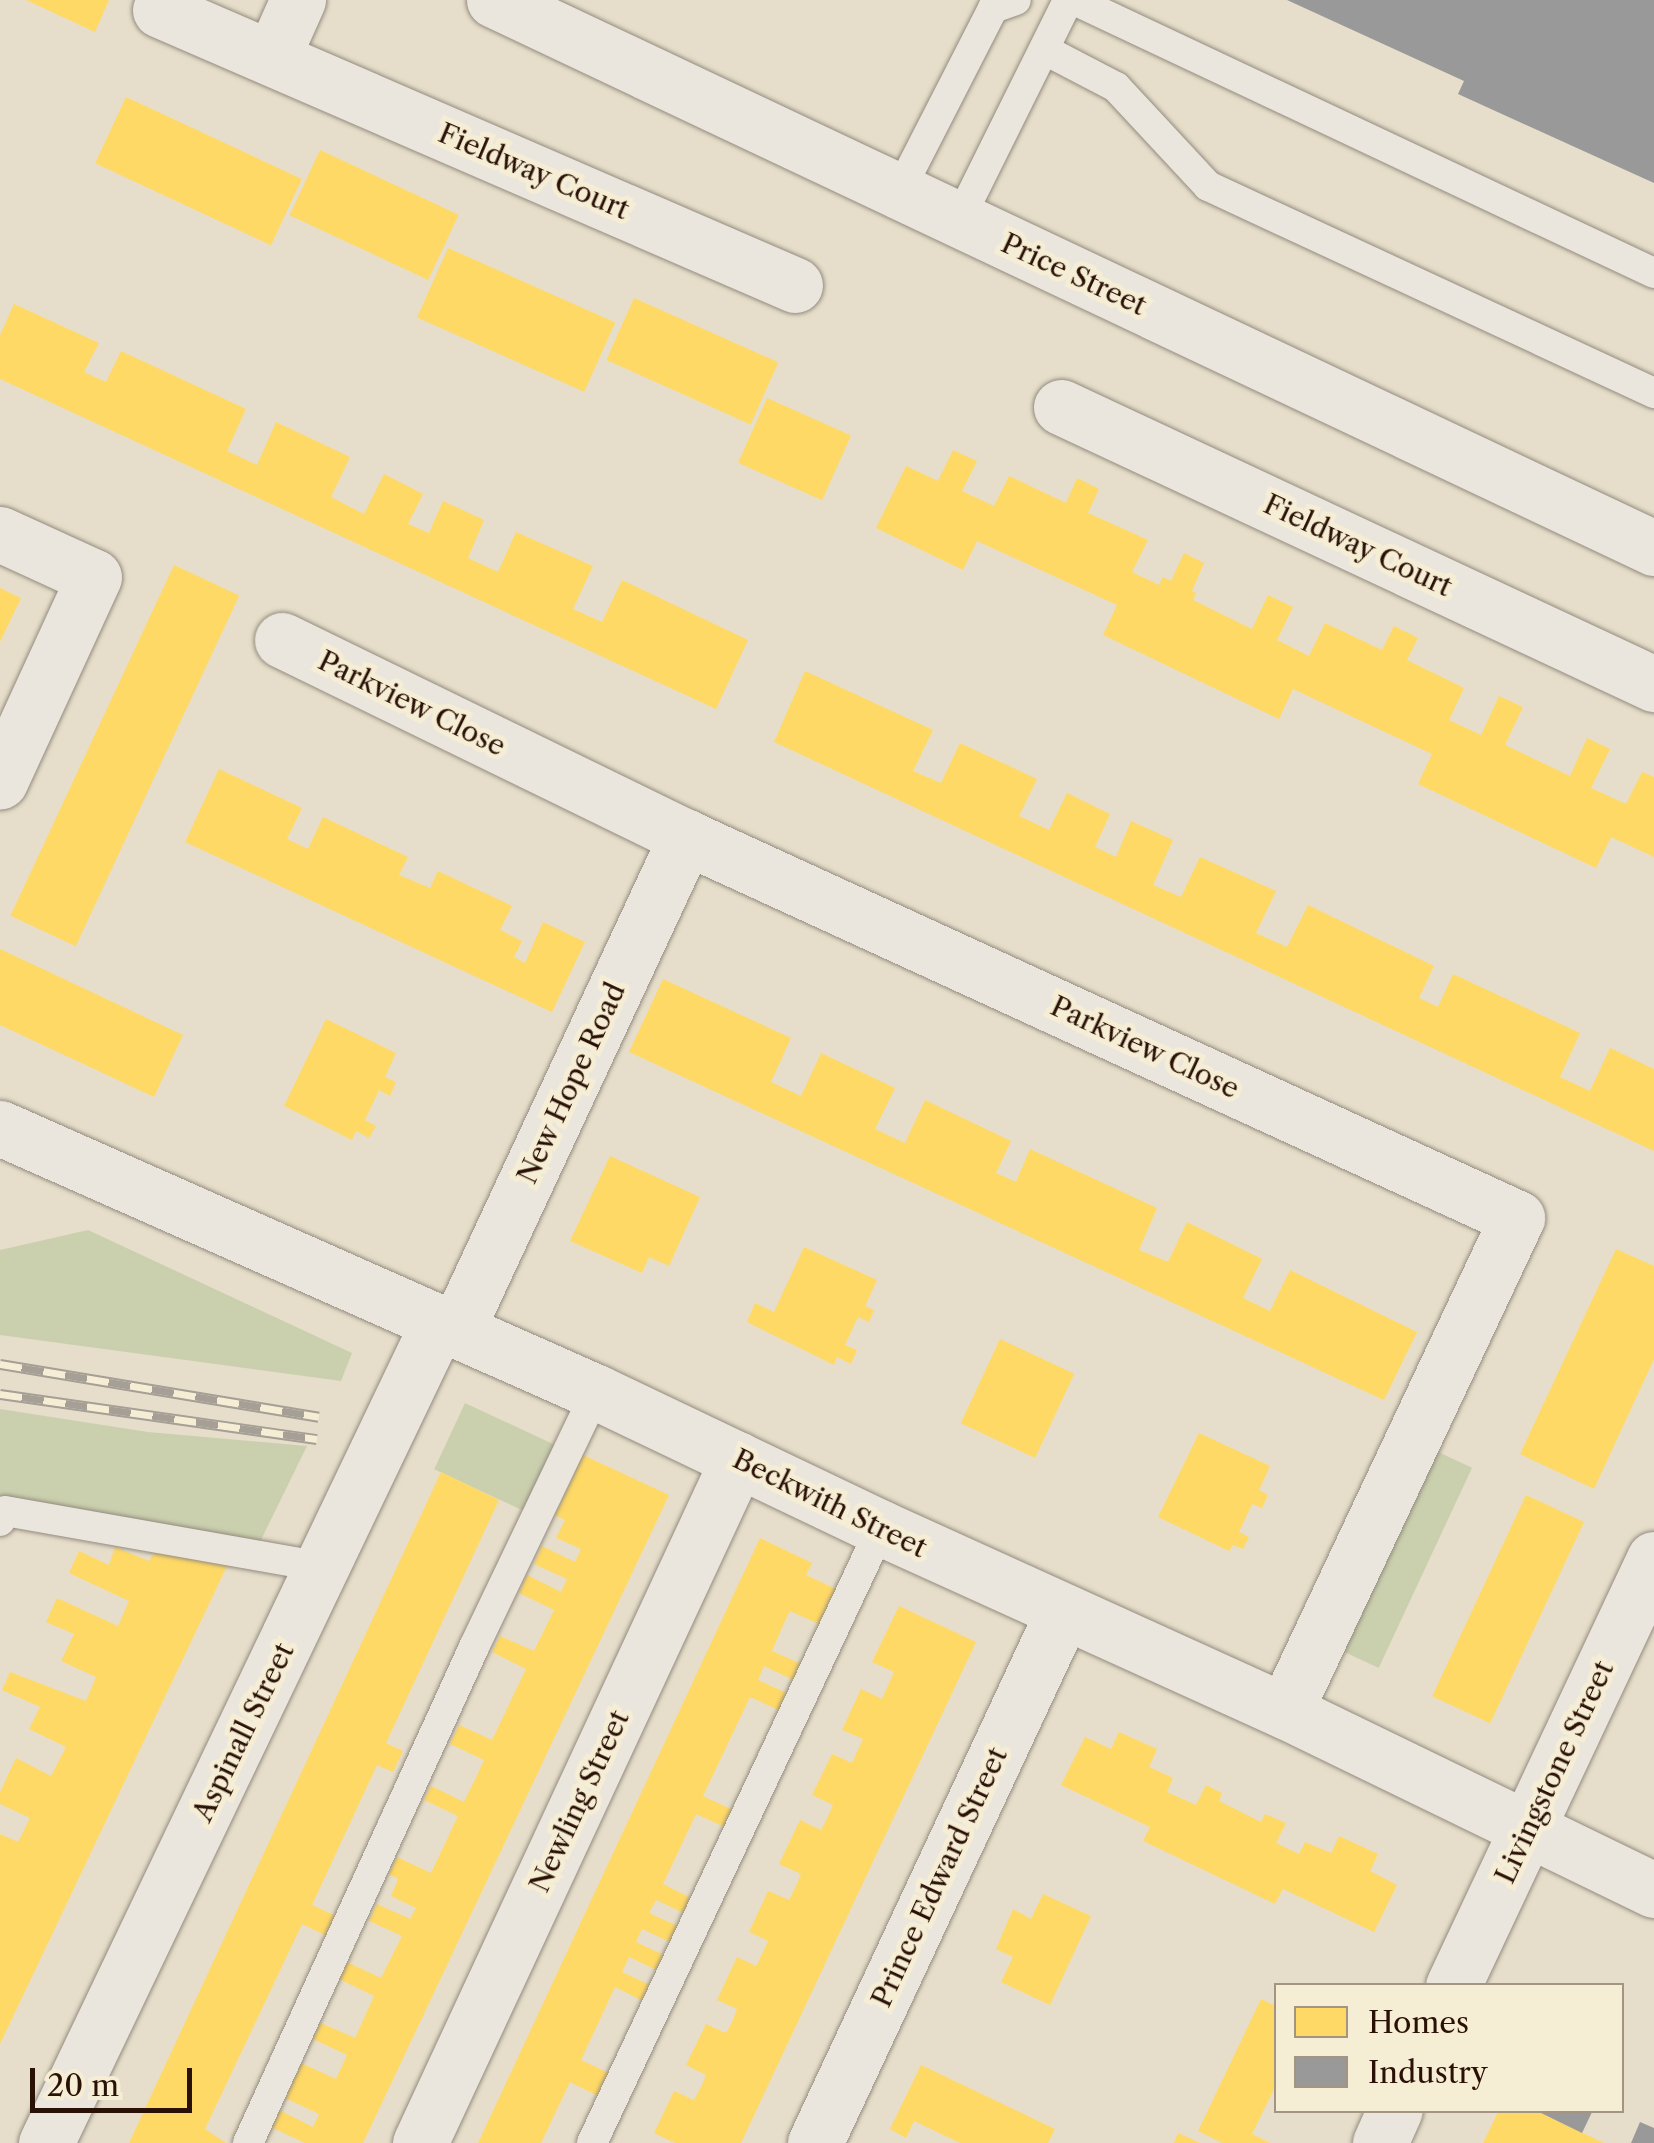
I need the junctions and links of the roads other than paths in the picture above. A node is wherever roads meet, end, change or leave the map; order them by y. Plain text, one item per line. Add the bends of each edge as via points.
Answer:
1 (298, 0) edge
2 (494, 0) edge
3 (1016, 0) edge
4 (1071, 0) edge
5 (160, 10) dead end
6 (1045, 50) junction
7 (272, 58) junction
8 (899, 192) junction
9 (959, 220) junction
10 (1654, 273) edge
11 (796, 284) dead end
12 (1654, 394) edge
13 (1061, 407) dead end
14 (0, 534) edge
15 (1654, 548) edge
16 (282, 640) dead end
17 (1654, 684) edge
18 (0, 781) edge
19 (686, 837) junction
20 (0, 1128) edge
21 (448, 1325) junction
22 (596, 1392) junction
23 (738, 1459) junction
24 (0, 1521) edge
25 (881, 1528) junction
26 (1654, 1559) edge
27 (322, 1567) junction
28 (1063, 1612) junction
29 (1284, 1711) junction
30 (1527, 1832) junction
31 (1654, 1890) edge
32 (1454, 1983) edge
33 (1394, 2113) edge
34 (46, 2143) edge
35 (248, 2143) edge
36 (420, 2143) edge
37 (592, 2143) edge
38 (815, 2143) edge
39 (1380, 2143) edge

1 - 7 street
2 - 8 street, Price Street
3 - 8 lane via 993,8
4 - 6 lane
4 - 10 lane
5 - 7 street, Fieldway Court
6 - 9 lane
6 - 12 lane via 1116,87 1208,186
7 - 11 street, Fieldway Court
8 - 9 street, Price Street
9 - 15 street, Price Street
13 - 17 street, Fieldway Court
14 - 18 street via 94,577
16 - 19 street, Parkview Close
19 - 21 street, New Hope Road
19 - 29 street, Parkview Close via 1517,1218
20 - 21 street, Beckwith Street
21 - 22 street, Beckwith Street
21 - 27 street, Aspinall Street
22 - 23 street, Beckwith Street
22 - 35 lane
23 - 25 street, Beckwith Street
23 - 36 street, Newling Street
24 - 27 lane via 5,1511
25 - 28 street, Beckwith Street
25 - 37 lane
26 - 30 street, Livingstone Street
27 - 34 street, Aspinall Street
28 - 29 street, Beckwith Street
28 - 38 street, Prince Edward Street
29 - 30 street, Beckwith Street
30 - 31 street, Beckwith Street
30 - 32 street, Livingstone Street
33 - 39 street

